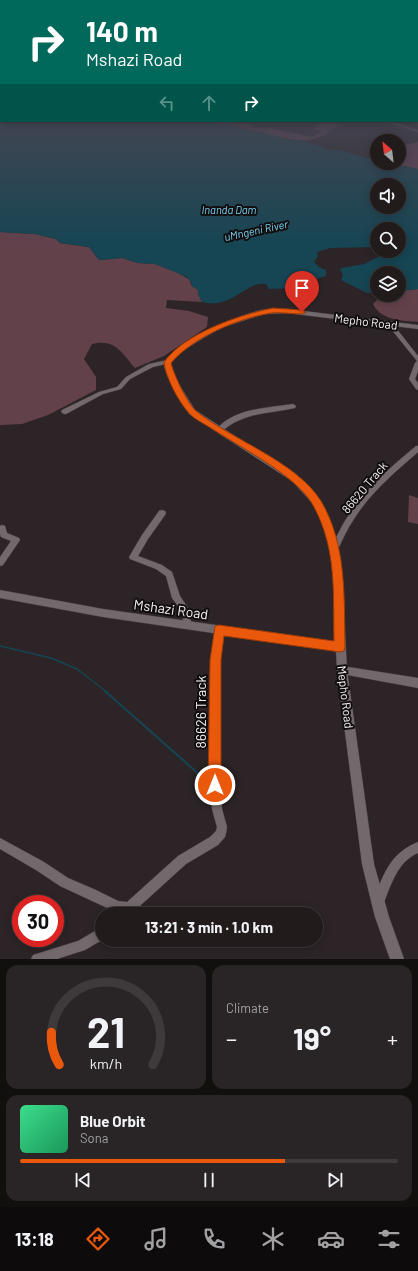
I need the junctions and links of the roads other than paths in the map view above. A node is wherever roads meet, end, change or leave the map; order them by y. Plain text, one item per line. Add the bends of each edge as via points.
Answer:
1 (390, 324) junction
2 (418, 327) edge
3 (418, 360) edge
4 (168, 362) junction
5 (418, 363) edge
6 (418, 388) edge
7 (293, 406) dead end
8 (64, 412) dead end
9 (219, 430) junction
10 (418, 448) edge
11 (162, 513) dead end
12 (2, 528) dead end
13 (335, 547) junction
14 (0, 563) edge
15 (0, 594) edge
16 (187, 625) junction
17 (219, 630) junction
18 (340, 647) junction
19 (342, 670) junction
20 (418, 683) edge
21 (0, 843) edge
22 (418, 847) edge
23 (378, 902) junction
24 (117, 907) edge
25 (130, 907) edge
26 (95, 937) edge
27 (37, 959) edge
28 (397, 959) edge

1 - 2 street, Mepho Road
1 - 3 street
1 - 4 street, Mepho Road via 287,311 263,312 213,330 177,352
4 - 8 street via 151,365 128,378 119,388 101,393
4 - 9 street, Mepho Road via 170,375 189,408
5 - 6 street via 412,379
7 - 9 street via 235,418
9 - 13 street, Mepho Road via 274,464 305,488 317,503
10 - 13 street, 86620 Track via 385,477 352,517
11 - 16 street via 133,557 170,574 176,598 186,611
12 - 14 street via 4,535 16,540
13 - 18 street, Mepho Road
15 - 16 street, Mshazi Road
16 - 17 street, Mshazi Road
17 - 18 street, Mshazi Road
17 - 25 street, 86626 Track via 215,660 215,785 221,833 214,841 182,860
18 - 19 street, Mepho Road
19 - 20 street
19 - 23 street, Mepho Road via 368,864
21 - 24 street via 64,882
22 - 23 street via 405,853 393,867
23 - 28 street, Mepho Road
26 - 27 street via 81,946

